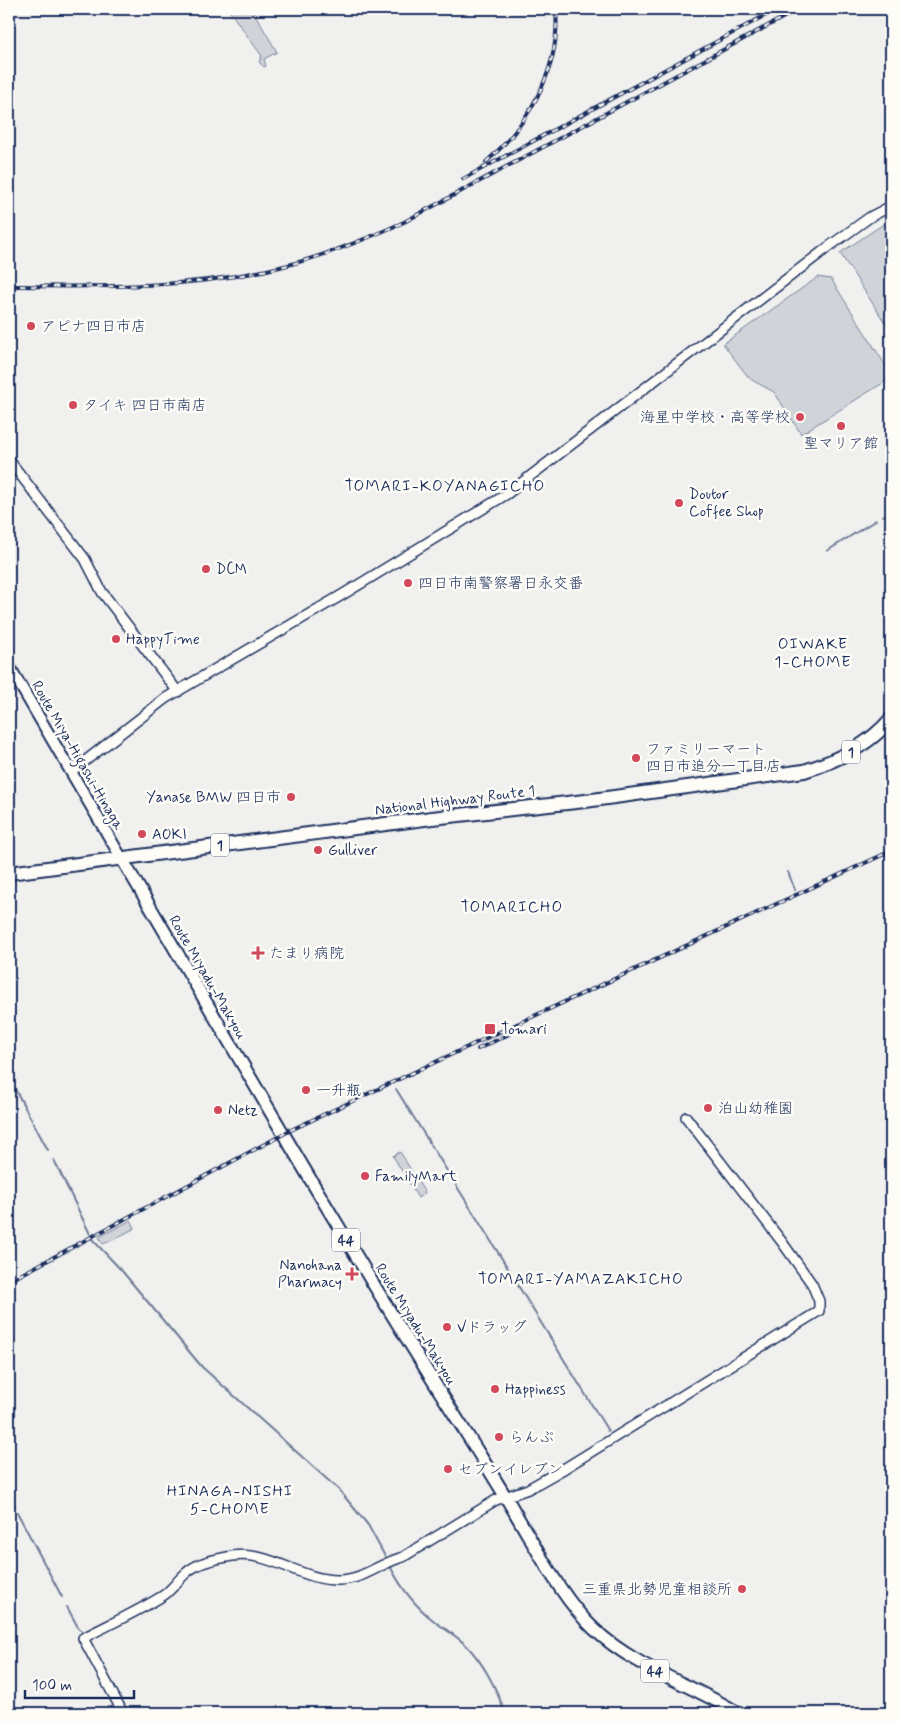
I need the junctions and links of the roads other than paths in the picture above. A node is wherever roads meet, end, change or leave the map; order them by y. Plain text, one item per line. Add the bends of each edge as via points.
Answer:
1 (891, 206) edge
2 (9, 460) edge
3 (9, 666) edge
4 (178, 692) junction
5 (891, 719) edge
6 (71, 772) junction
7 (122, 859) junction
8 (9, 873) edge
9 (686, 1117) dead end
10 (506, 1497) junction
11 (123, 1713) edge
12 (738, 1713) edge

1 - 4 street via 827,248 492,505
2 - 4 street via 85,560 102,592
3 - 6 main road, Route Miya-Higashi-Hinaga
4 - 6 street
5 - 7 highway, National Highway Route 1 / 1 via 874,736 849,753 804,771
6 - 7 main road, Route Miya-Higashi-Hinaga
7 - 8 highway, National Highway Route 1 / 1
7 - 10 main road, Route Miyadu-Makyou / 44 via 282,1135
9 - 10 street via 812,1284 819,1311 565,1468 528,1489
10 - 11 street via 403,1557 365,1575 338,1580 310,1576 257,1557 232,1556 195,1567 165,1594 83,1638
10 - 12 main road, Route Miyadu-Makyou / 44 via 544,1561 595,1630 634,1659

